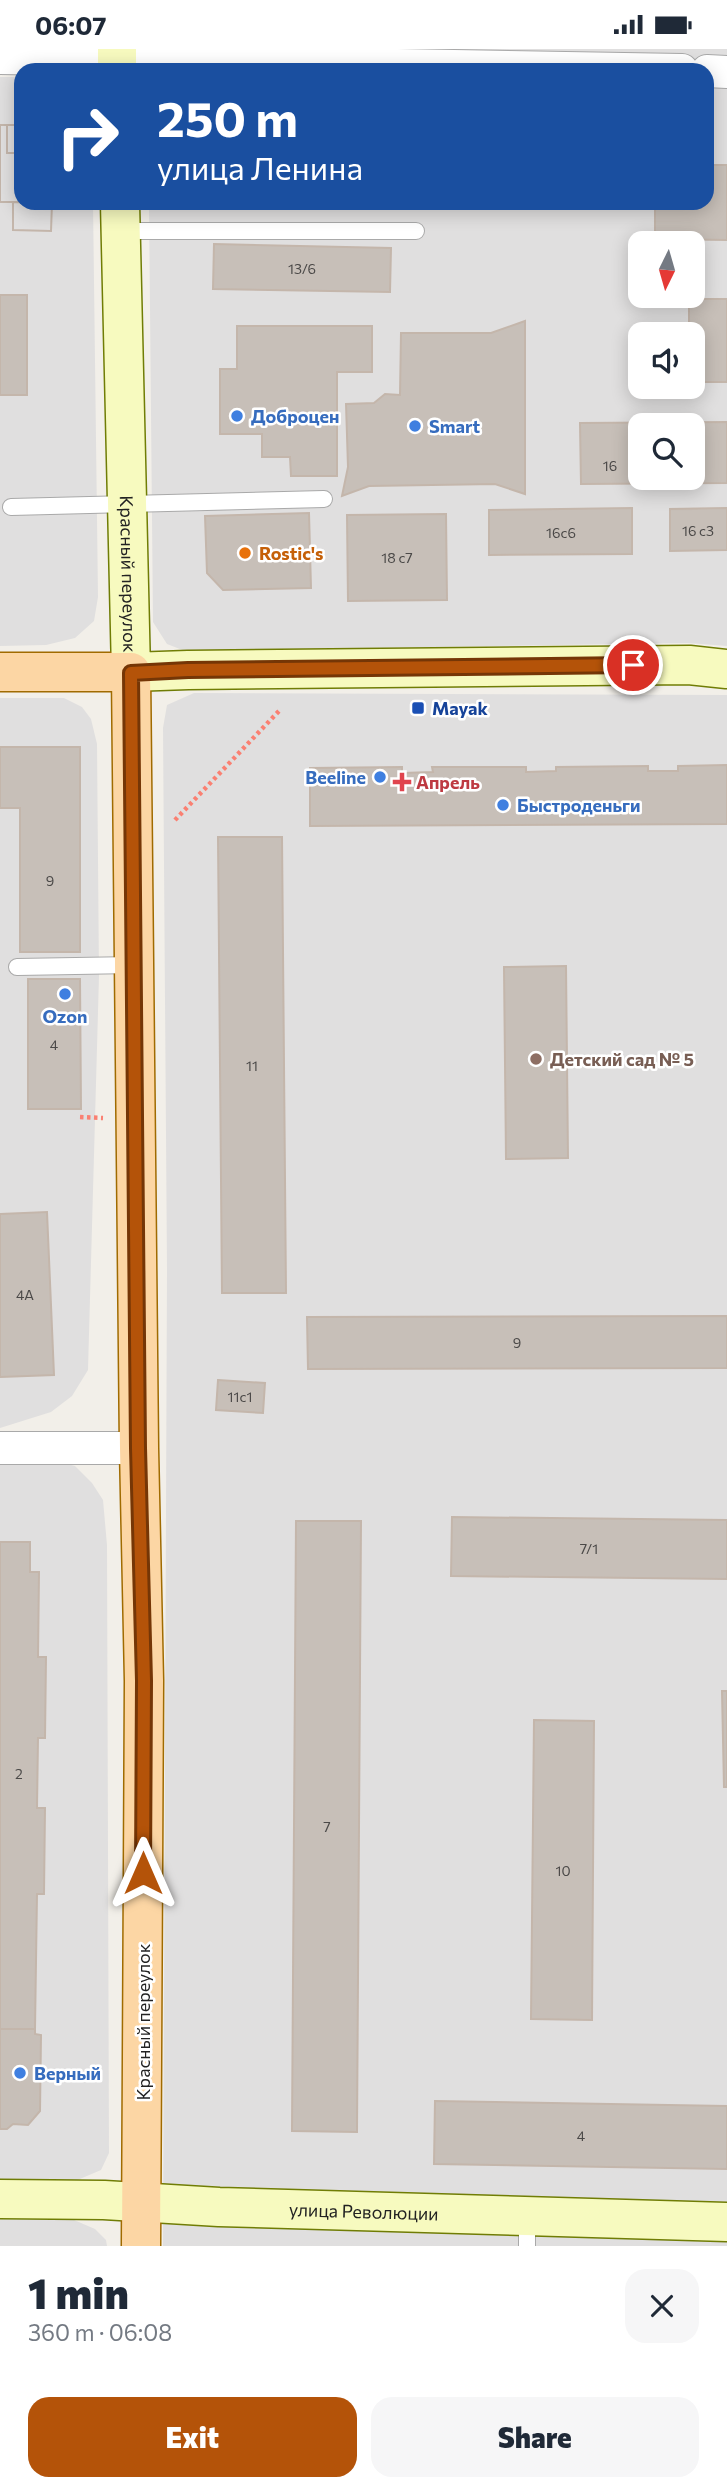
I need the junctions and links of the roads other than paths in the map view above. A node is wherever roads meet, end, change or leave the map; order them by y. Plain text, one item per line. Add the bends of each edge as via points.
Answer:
1 (222, 55) edge
2 (0, 58) edge
3 (117, 59) edge
4 (467, 63) edge
5 (120, 217) edge
6 (416, 231) dead end
7 (324, 499) dead end
8 (127, 505) junction
9 (12, 507) dead end
10 (727, 669) edge
11 (0, 672) edge
12 (131, 673) junction
13 (134, 965) junction
14 (17, 967) dead end
15 (0, 1448) edge
16 (138, 1448) junction
17 (0, 2199) edge
18 (142, 2202) junction
19 (727, 2222) edge
20 (527, 2231) edge
21 (141, 2246) edge

1 - 3 street
1 - 4 street
2 - 3 street
5 - 6 lane
5 - 8 main road, Красный переулок
7 - 8 lane
8 - 9 lane
8 - 12 main road, Красный переулок
10 - 12 main road via 689,665
11 - 12 main road
12 - 13 main road, Красный переулок
13 - 14 lane
13 - 16 main road, Красный переулок
15 - 16 street
16 - 18 main road, Красный переулок via 144,1681
17 - 18 main road, улица Революции
18 - 20 main road, улица Революции
18 - 21 main road, Красный переулок
19 - 20 main road, улица Революции

